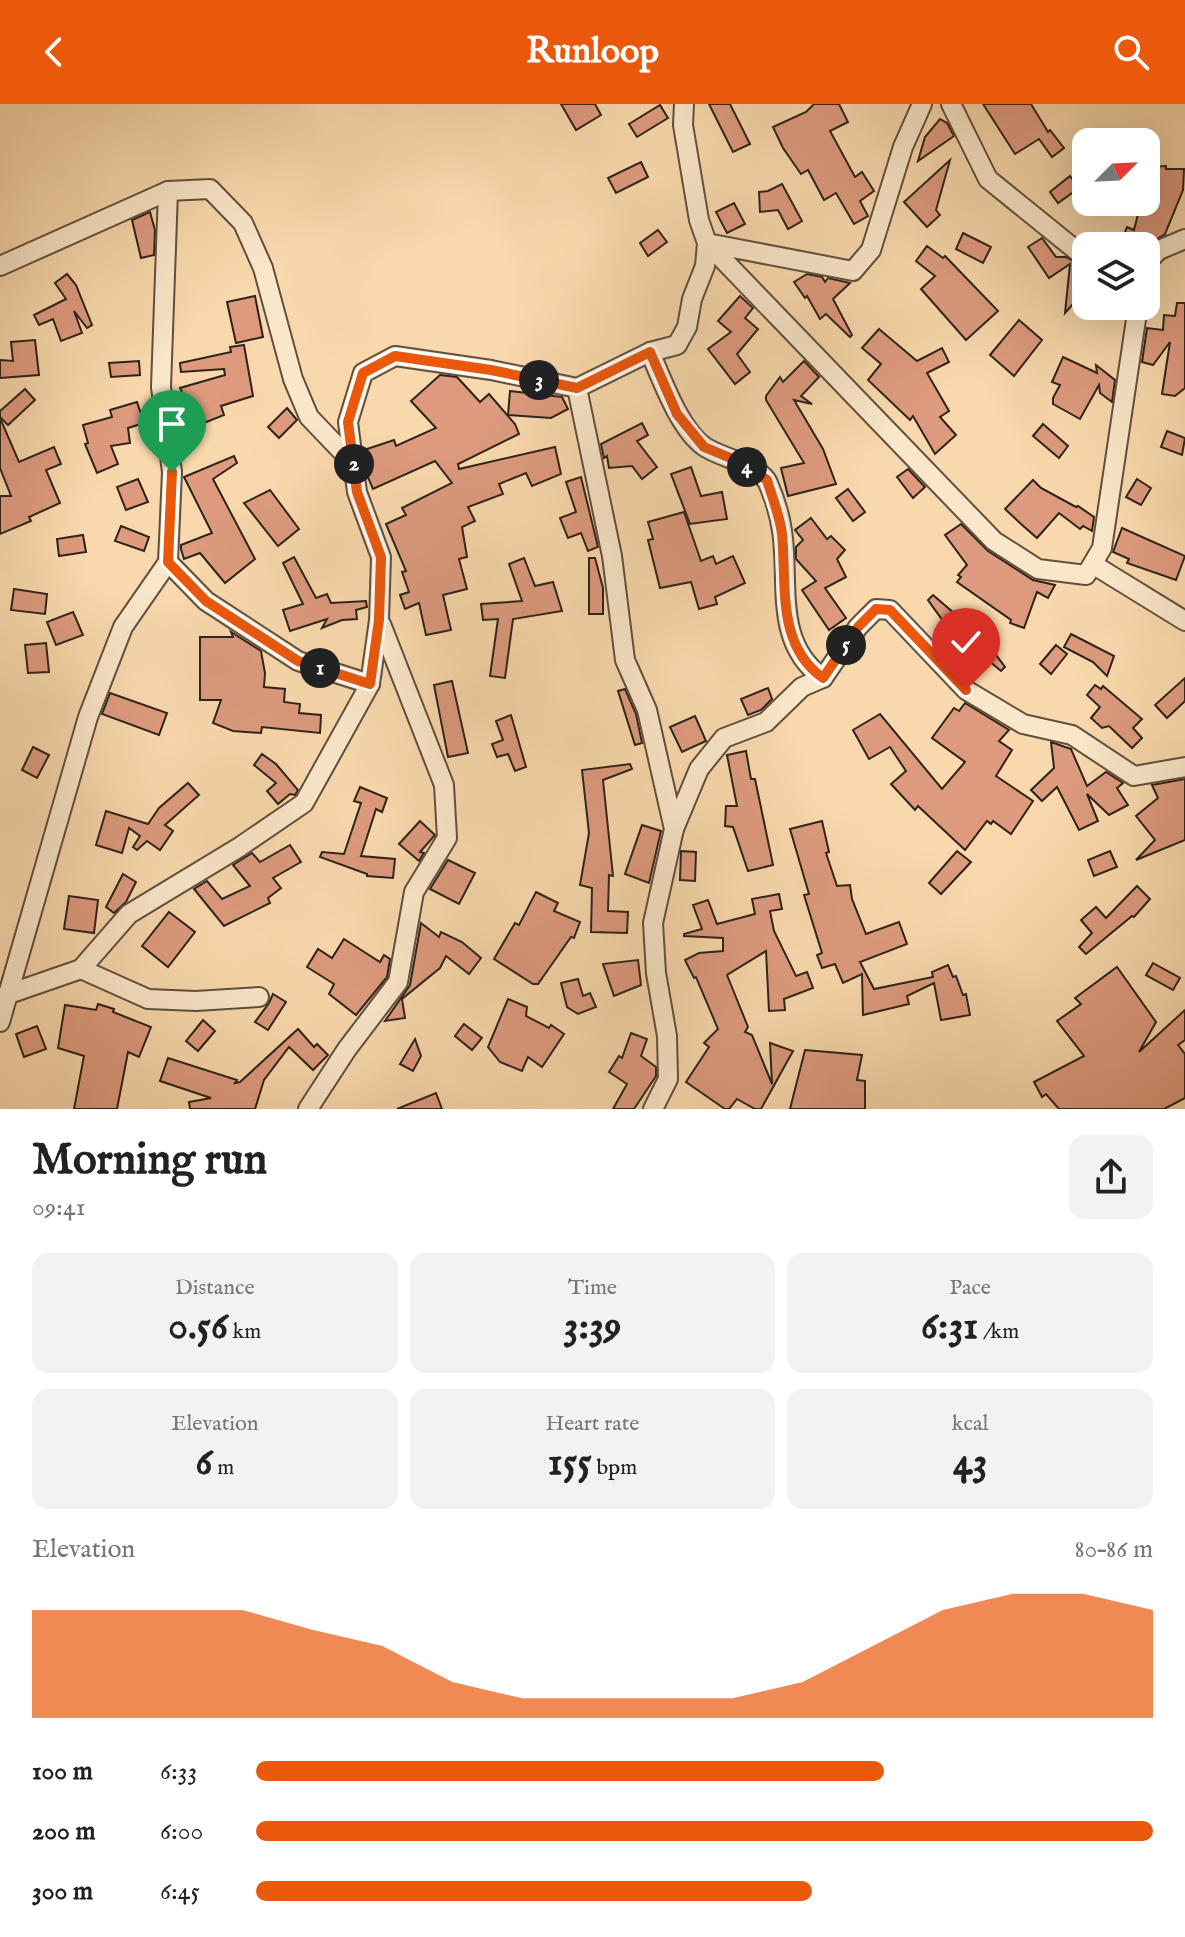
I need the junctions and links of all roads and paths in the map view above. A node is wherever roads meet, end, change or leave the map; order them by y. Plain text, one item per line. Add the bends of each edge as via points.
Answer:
1 (684, 104) edge
2 (922, 104) edge
3 (951, 104) edge
4 (168, 191) junction
5 (1185, 239) edge
6 (707, 243) junction
7 (1072, 247) edge
8 (1160, 250) edge
9 (0, 266) edge
10 (1136, 320) edge
11 (650, 352) junction
12 (577, 388) junction
13 (354, 464) junction
14 (168, 562) junction
15 (1094, 565) junction
16 (379, 620) junction
17 (1185, 621) edge
18 (823, 678) junction
19 (370, 684) junction
20 (1185, 767) edge
21 (674, 829) junction
22 (81, 969) junction
23 (6, 995) junction
24 (259, 997) dead end
25 (0, 1022) edge
26 (308, 1109) edge
27 (653, 1109) edge

1 - 6 street via 685,138
2 - 6 street via 871,250 853,271
3 - 7 street via 988,179
4 - 9 street
4 - 13 street via 210,189 243,223 263,268 293,379 309,417
4 - 14 street via 161,387 172,472
5 - 8 street
6 - 11 street via 687,327 677,345
6 - 15 street via 994,541 1038,569 1086,575
10 - 15 street via 1102,548
11 - 12 street
11 - 18 street via 677,414 704,447 767,480 782,531 791,637
12 - 13 street via 395,356 363,373 348,422
12 - 21 street via 612,556 625,660 647,710
13 - 16 street via 357,492 381,557
14 - 19 street via 206,601 298,661
14 - 23 street via 123,627 88,717
15 - 17 street
16 - 19 street
16 - 26 street via 444,785 447,838 414,892 398,982
18 - 20 street via 858,627 876,609 890,610 966,690 1023,724 1072,735 1134,776
18 - 21 street via 802,687 766,722 724,738 699,769
19 - 22 street via 304,803 129,914
21 - 27 street via 653,923 668,1079
22 - 23 street
22 - 24 street via 148,999
23 - 25 street

